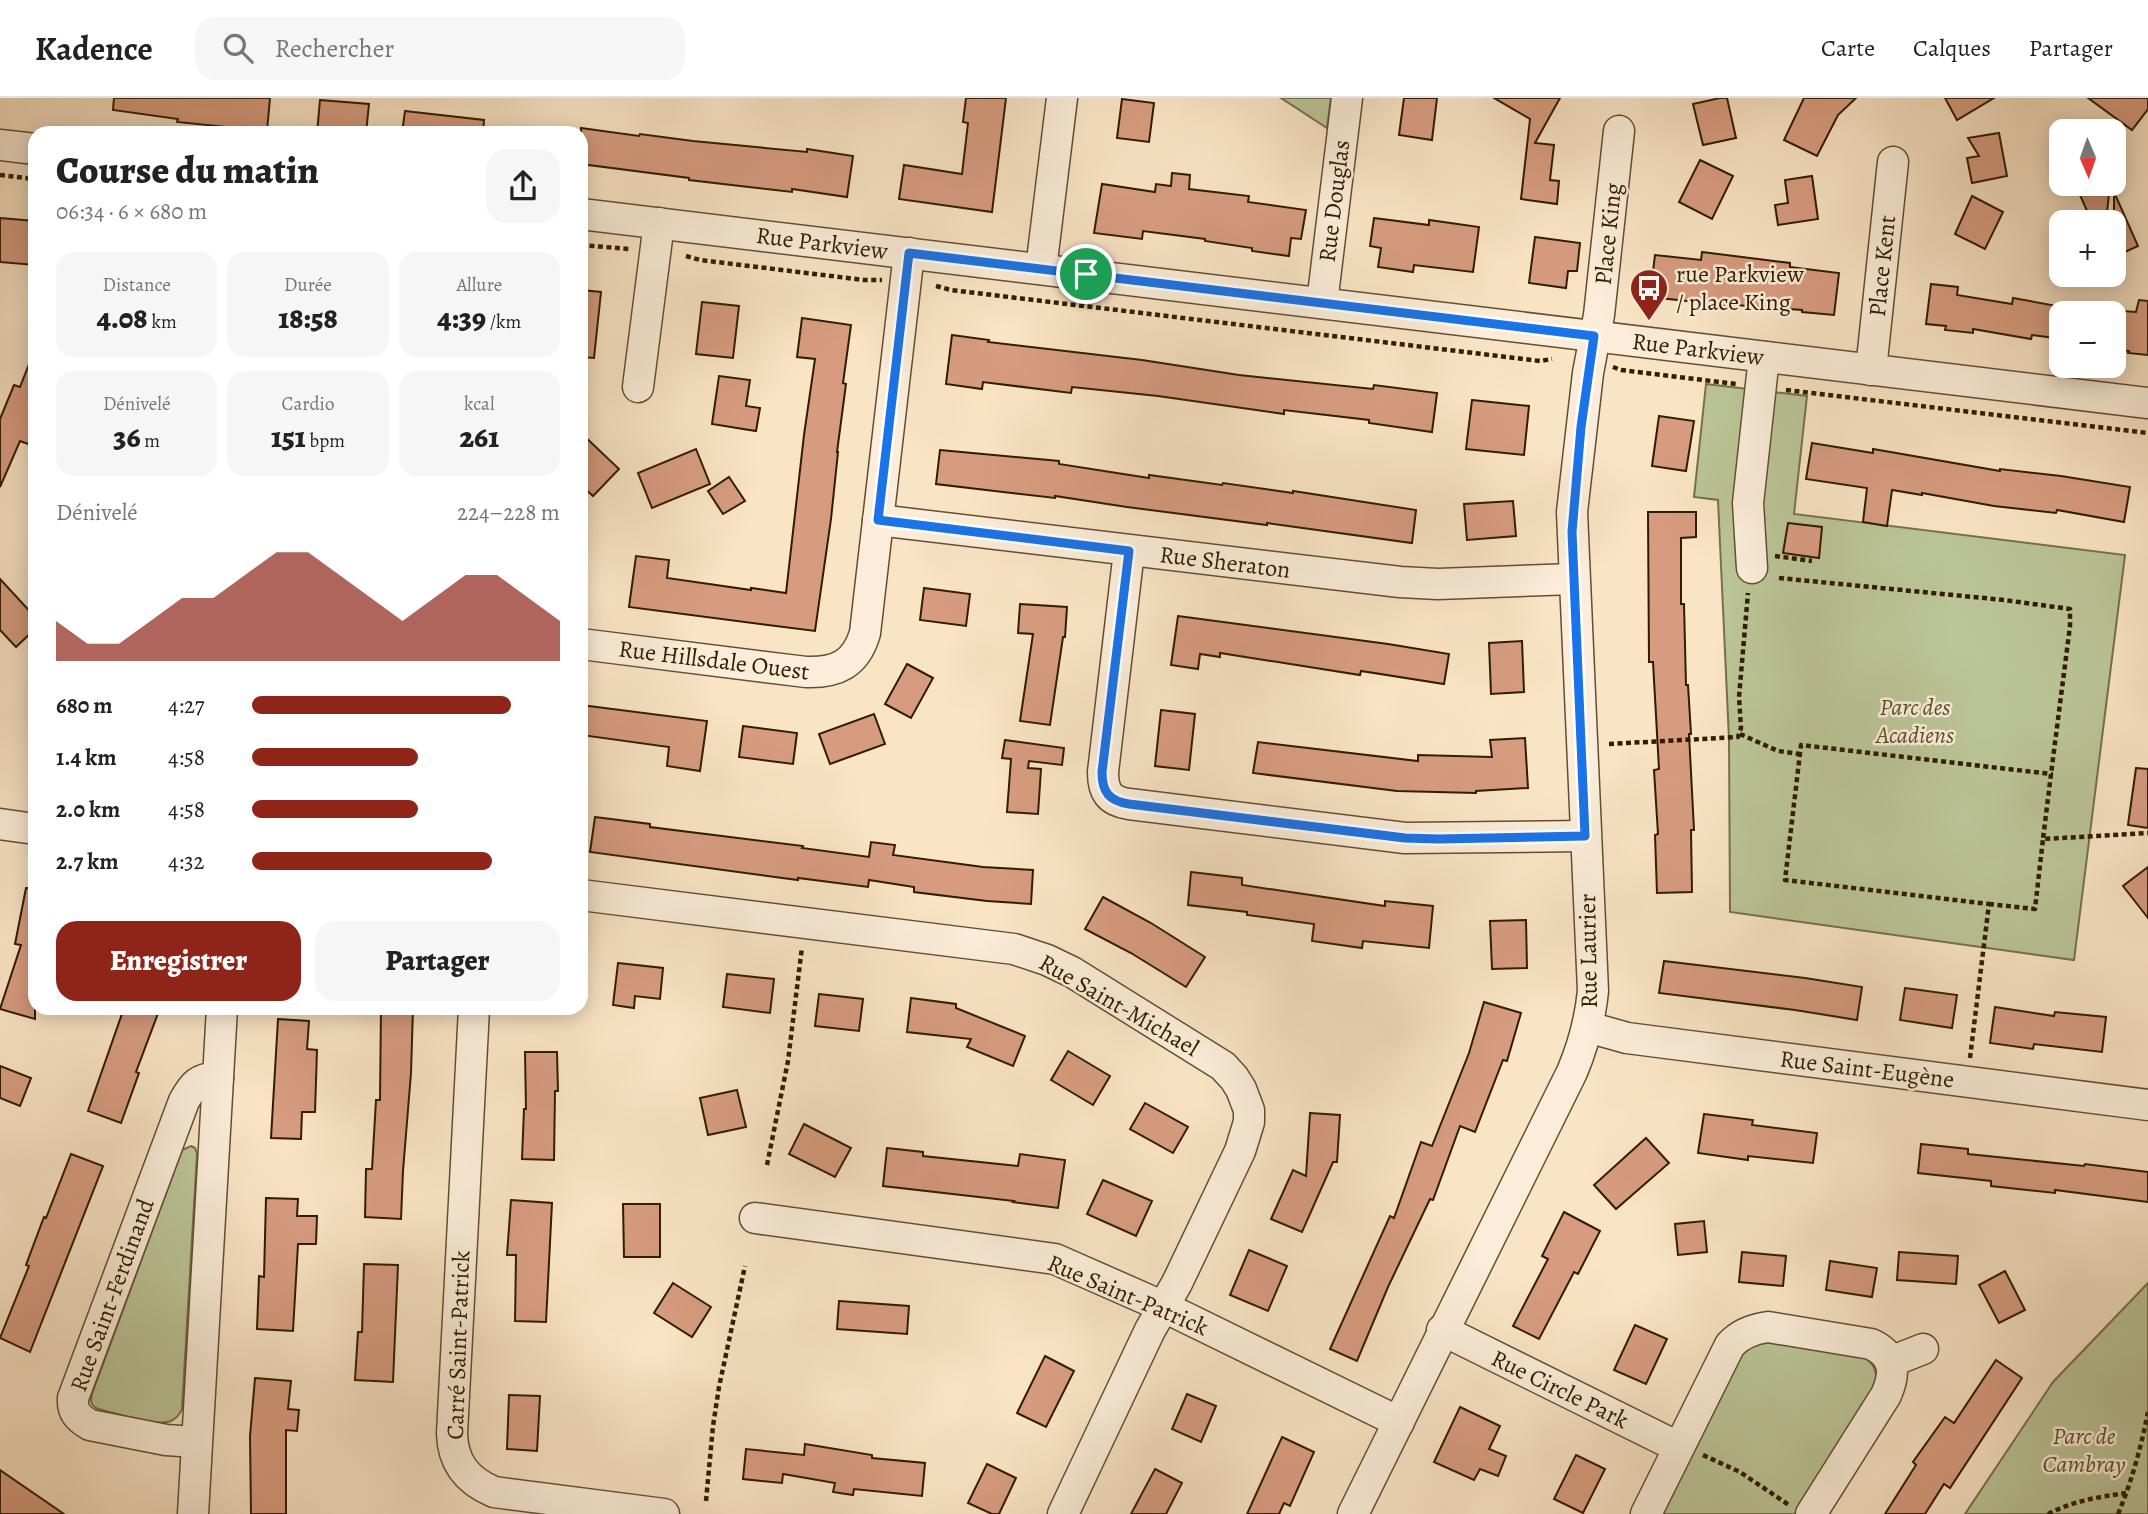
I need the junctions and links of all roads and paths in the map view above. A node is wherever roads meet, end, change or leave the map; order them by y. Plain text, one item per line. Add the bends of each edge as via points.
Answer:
1 (1062, 98) edge
2 (1347, 98) edge
3 (1619, 131) dead end
4 (0, 145) edge
5 (28, 148) edge
6 (1893, 162) dead end
7 (0, 175) edge
8 (28, 179) edge
9 (588, 215) edge
10 (659, 223) junction
11 (588, 246) edge
12 (620, 248) dead end
13 (909, 253) junction
14 (688, 256) dead end
15 (1041, 269) junction
16 (873, 279) dead end
17 (939, 286) dead end
18 (1322, 303) junction
19 (1594, 336) junction
20 (1764, 357) junction
21 (1554, 359) dead end
22 (1614, 367) dead end
23 (1871, 370) junction
24 (1707, 380) dead end
25 (638, 387) dead end
26 (1792, 391) dead end
27 (2148, 403) edge
28 (2148, 433) edge
29 (878, 520) junction
30 (1129, 551) junction
31 (1812, 561) dead end
32 (1765, 567) junction
33 (1574, 579) junction
34 (588, 646) edge
35 (1740, 734) junction
36 (1599, 744) dead end
37 (1800, 754) junction
38 (2050, 774) junction
39 (0, 824) edge
40 (28, 827) edge
41 (2148, 833) edge
42 (1585, 836) junction
43 (2043, 839) junction
44 (588, 896) edge
45 (1989, 904) junction
46 (803, 940) dead end
47 (222, 1015) edge
48 (474, 1015) edge
49 (1588, 1027) junction
50 (1969, 1066) dead end
51 (218, 1078) junction
52 (2148, 1105) edge
53 (767, 1165) dead end
54 (755, 1218) dead end
55 (745, 1266) dead end
56 (1164, 1307) junction
57 (1443, 1331) junction
58 (1923, 1349) dead end
59 (1890, 1362) junction
60 (2148, 1412) edge
61 (1399, 1422) junction
62 (196, 1443) junction
63 (1678, 1447) junction
64 (2126, 1492) junction
65 (706, 1501) dead end
66 (1801, 1510) edge
67 (193, 1514) edge
68 (664, 1514) edge
69 (1063, 1514) edge
70 (1353, 1514) edge
71 (1646, 1514) edge
72 (2048, 1514) edge
73 (2118, 1514) edge

1 - 15 street
2 - 18 street, Rue Douglas
3 - 19 street, Place King
4 - 5 street
6 - 23 street, Place Kent
7 - 8 path
9 - 10 street, Rue Parkview
10 - 13 street, Rue Parkview
10 - 25 street
11 - 12 path
13 - 15 street, Rue Parkview
13 - 29 street, Rue Hillsdale Ouest
14 - 16 path, Rue Parkview
15 - 18 street, Rue Parkview
17 - 21 path
18 - 19 street, Rue Parkview
19 - 20 street, Rue Parkview
19 - 33 street, Rue Laurier via 1572,512
20 - 23 street, Rue Parkview
20 - 32 street via 1748,503
22 - 24 path, Rue Parkview
23 - 27 street, Rue Parkview
26 - 28 path, Rue Parkview
29 - 30 street, Rue Sheraton
29 - 34 street, Rue Hillsdale Ouest via 865,633 857,653 840,667 806,672
30 - 33 street, Rue Sheraton via 1421,584
30 - 42 street via 1102,772 1103,786 1112,799 1405,838
31 - 32 path via 1802,557
32 - 35 path via 1739,697
32 - 38 path via 2070,609
33 - 42 street, Rue Laurier
35 - 36 path via 1729,739
35 - 37 path via 1778,751
37 - 38 path via 1801,745
37 - 45 path via 1785,880
38 - 43 path
39 - 40 street
41 - 43 path
42 - 49 street, Rue Laurier via 1593,991
43 - 45 path via 2035,909
44 - 56 street, Rue Saint-Michael via 1014,949 1072,972 1223,1066 1246,1098 1246,1135
45 - 50 path
46 - 53 path via 788,1061
47 - 51 street
48 - 68 street, Carré Saint-Patrick via 454,1455 475,1483 494,1492
49 - 52 street, Rue Saint-Eugène via 1627,1038
49 - 57 street, Rue Laurier via 1572,1072
51 - 62 street
51 - 62 street, Rue Saint-Ferdinand via 200,1080 184,1101 73,1398 75,1414 90,1424
54 - 56 street, Rue Saint-Patrick via 1055,1259
55 - 65 path via 719,1387
56 - 61 street, Rue Saint-Patrick
56 - 69 street
57 - 61 street, Rue Laurier
57 - 63 street, Rue Circle Park
58 - 59 street
59 - 63 street via 1880,1348 1860,1341 1768,1328 1750,1331 1730,1345
59 - 66 street via 1892,1378 1886,1395
60 - 64 path
61 - 70 street, Rue Laurier
62 - 67 street
63 - 66 path via 1740,1472
63 - 71 street
64 - 72 path via 2084,1500
64 - 73 path

